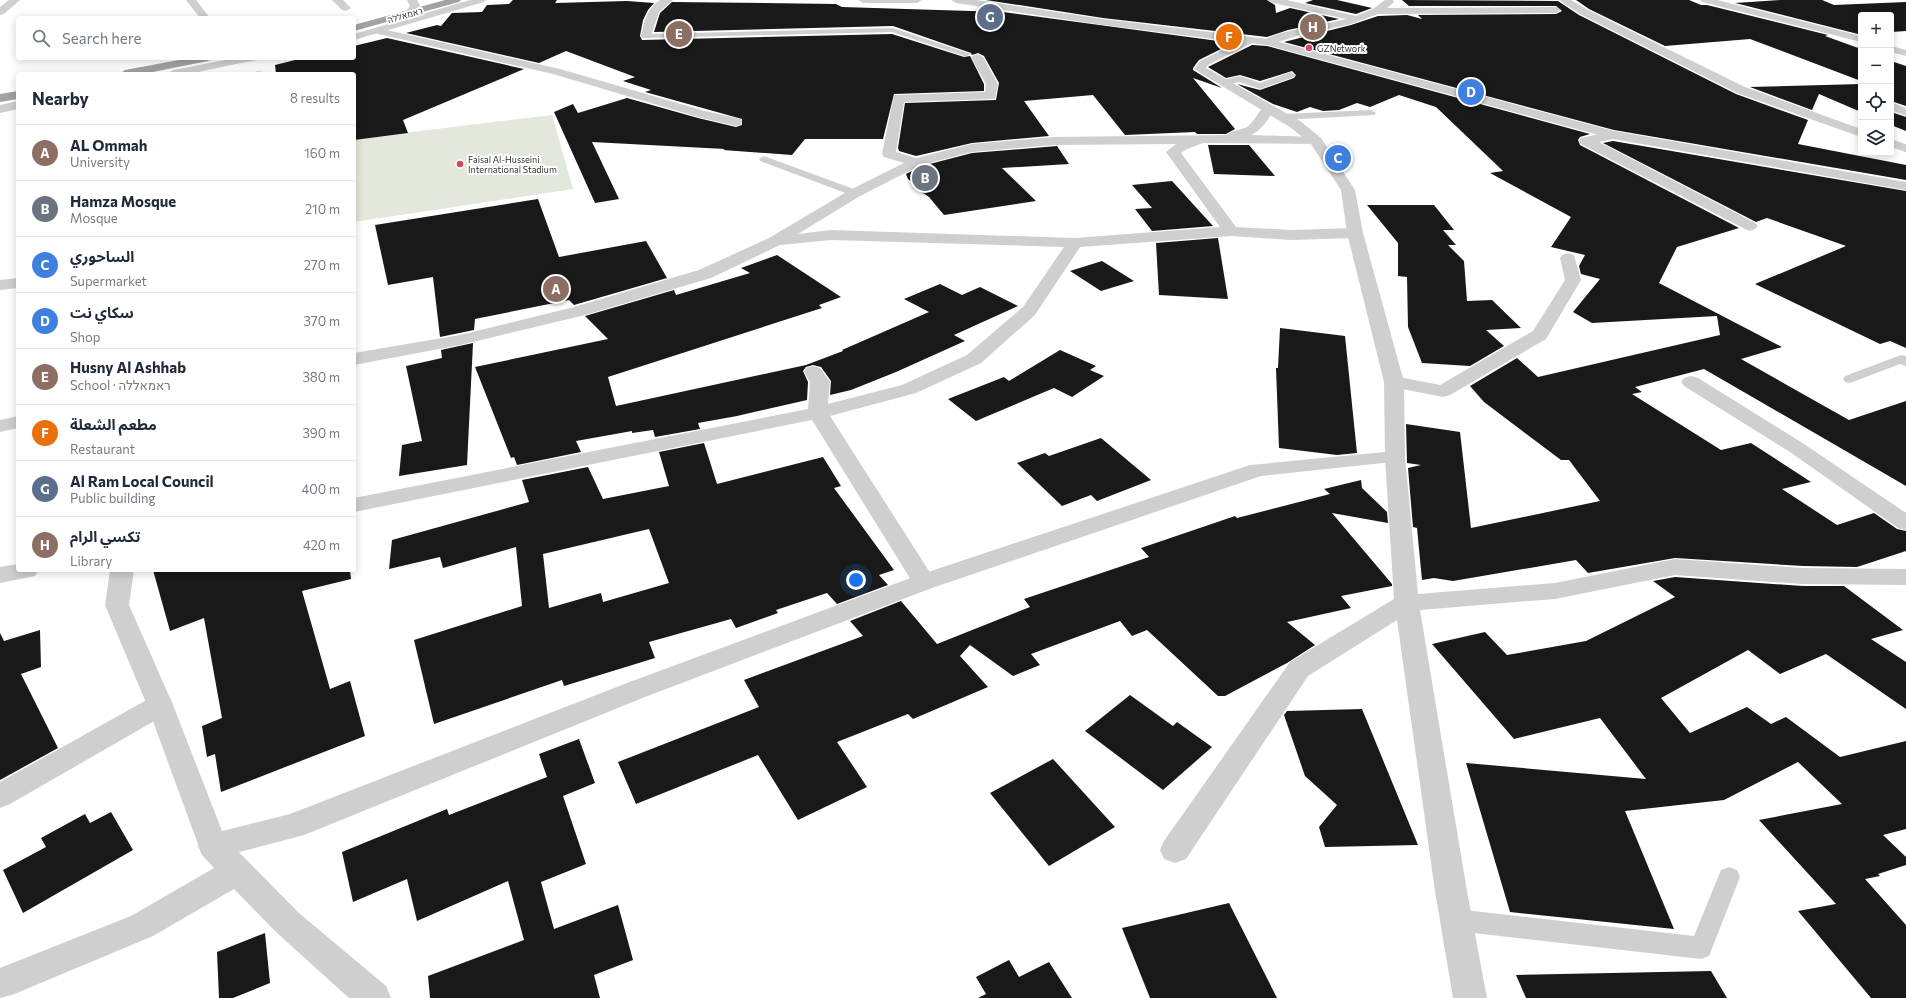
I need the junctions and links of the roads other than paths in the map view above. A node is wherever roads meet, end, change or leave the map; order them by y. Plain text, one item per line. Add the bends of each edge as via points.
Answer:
1 (15, 0) edge
2 (191, 0) edge
3 (337, 0) edge
4 (412, 0) edge
5 (456, 0) edge
6 (481, 0) edge
7 (668, 0) edge
8 (863, 0) edge
9 (917, 0) edge
10 (956, 0) edge
11 (1273, 0) edge
12 (1391, 0) edge
13 (1564, 0) edge
14 (1706, 0) edge
15 (346, 8) dead end
16 (1556, 10) dead end
17 (1379, 11) junction
18 (0, 12) edge
19 (409, 14) junction
20 (203, 16) edge
21 (1358, 19) junction
22 (356, 27) edge
23 (378, 32) junction
24 (646, 36) joint
25 (356, 38) edge
26 (1858, 38) edge
27 (1259, 41) junction
28 (1894, 50) edge
29 (1906, 53) edge
30 (972, 56) joint
31 (198, 60) edge
32 (242, 60) edge
33 (231, 62) junction
34 (135, 72) edge
35 (183, 72) edge
36 (227, 72) edge
37 (1291, 75) dead end
38 (1223, 83) junction
39 (16, 95) edge
40 (0, 98) edge
41 (16, 105) edge
42 (1894, 107) edge
43 (0, 109) edge
44 (1906, 112) edge
45 (1275, 113) junction
46 (1371, 113) dead end
47 (736, 122) dead end
48 (1858, 132) edge
49 (1613, 135) junction
50 (1206, 140) junction
51 (1316, 141) junction
52 (1894, 144) edge
53 (1906, 148) edge
54 (764, 159) dead end
55 (916, 162) junction
56 (1906, 186) edge
57 (855, 193) junction
58 (1750, 226) dead end
59 (1231, 231) junction
60 (1355, 233) junction
61 (775, 240) junction
62 (1075, 243) junction
63 (1568, 258) dead end
64 (16, 283) edge
65 (0, 286) edge
66 (356, 358) edge
67 (1906, 362) edge
68 (813, 372) dead end
69 (1850, 379) dead end
70 (1394, 382) junction
71 (1690, 382) dead end
72 (818, 413) junction
73 (16, 422) edge
74 (0, 426) edge
75 (1394, 457) junction
76 (356, 505) edge
77 (1906, 523) edge
78 (18, 572) edge
79 (122, 572) edge
80 (0, 576) edge
81 (1895, 577) edge
82 (924, 582) junction
83 (1906, 590) edge
84 (1407, 604) junction
85 (160, 705) junction
86 (0, 796) edge
87 (213, 846) junction
88 (1176, 850) dead end
89 (237, 871) junction
90 (1729, 877) dead end
91 (1456, 920) junction
92 (0, 984) edge
93 (374, 998) edge
94 (1470, 998) edge

1 - 18 street
2 - 20 street
3 - 15 street
4 - 19 street via 415,6
5 - 19 highway, ראמאללה
6 - 23 street
7 - 24 street via 658,4 650,18
8 - 9 street
10 - 27 street via 1103,22
11 - 21 street
12 - 17 street
13 - 48 street via 1741,90
14 - 26 street
16 - 17 street
17 - 21 street
19 - 22 highway, ראמאללה
21 - 27 street
23 - 25 street
23 - 47 street via 556,71
24 - 30 lane via 893,30
27 - 38 street via 1204,63 1200,69
27 - 49 street
28 - 29 street
30 - 55 street via 992,84 991,96 898,98 889,154
31 - 34 highway
32 - 33 street
33 - 35 street
33 - 36 street
37 - 38 lane via 1260,86 1240,79
38 - 45 street
39 - 40 highway
41 - 43 street
42 - 44 street
45 - 46 lane
45 - 50 street via 1244,133
45 - 51 street via 1295,124
49 - 56 street
49 - 58 street via 1586,141
50 - 51 street
50 - 55 street via 1053,141 972,148
50 - 59 street via 1182,146 1173,152
51 - 60 street via 1348,190
52 - 53 street
54 - 57 lane
55 - 57 street
57 - 61 street
59 - 60 street via 1291,235
59 - 62 street
60 - 70 street
61 - 62 street via 831,235
61 - 66 street via 705,274 579,311 460,340
62 - 72 street via 1029,311 974,359 908,389
63 - 70 street via 1574,280 1540,335 1443,391
64 - 65 street
67 - 69 lane via 1901,359
68 - 72 street via 820,382
70 - 75 street
71 - 77 street via 1797,448
72 - 76 street
72 - 82 street
73 - 74 street
75 - 82 street via 1258,470
75 - 84 street
78 - 80 street
79 - 85 street via 117,605
81 - 83 street
81 - 84 street via 1803,576 1675,568 1555,591
82 - 87 street via 636,690 293,826
84 - 88 street via 1299,669
84 - 91 street
85 - 86 street
85 - 87 street
87 - 89 street
89 - 92 street via 142,926
89 - 93 street via 288,923
90 - 91 lane via 1701,948
91 - 94 street

